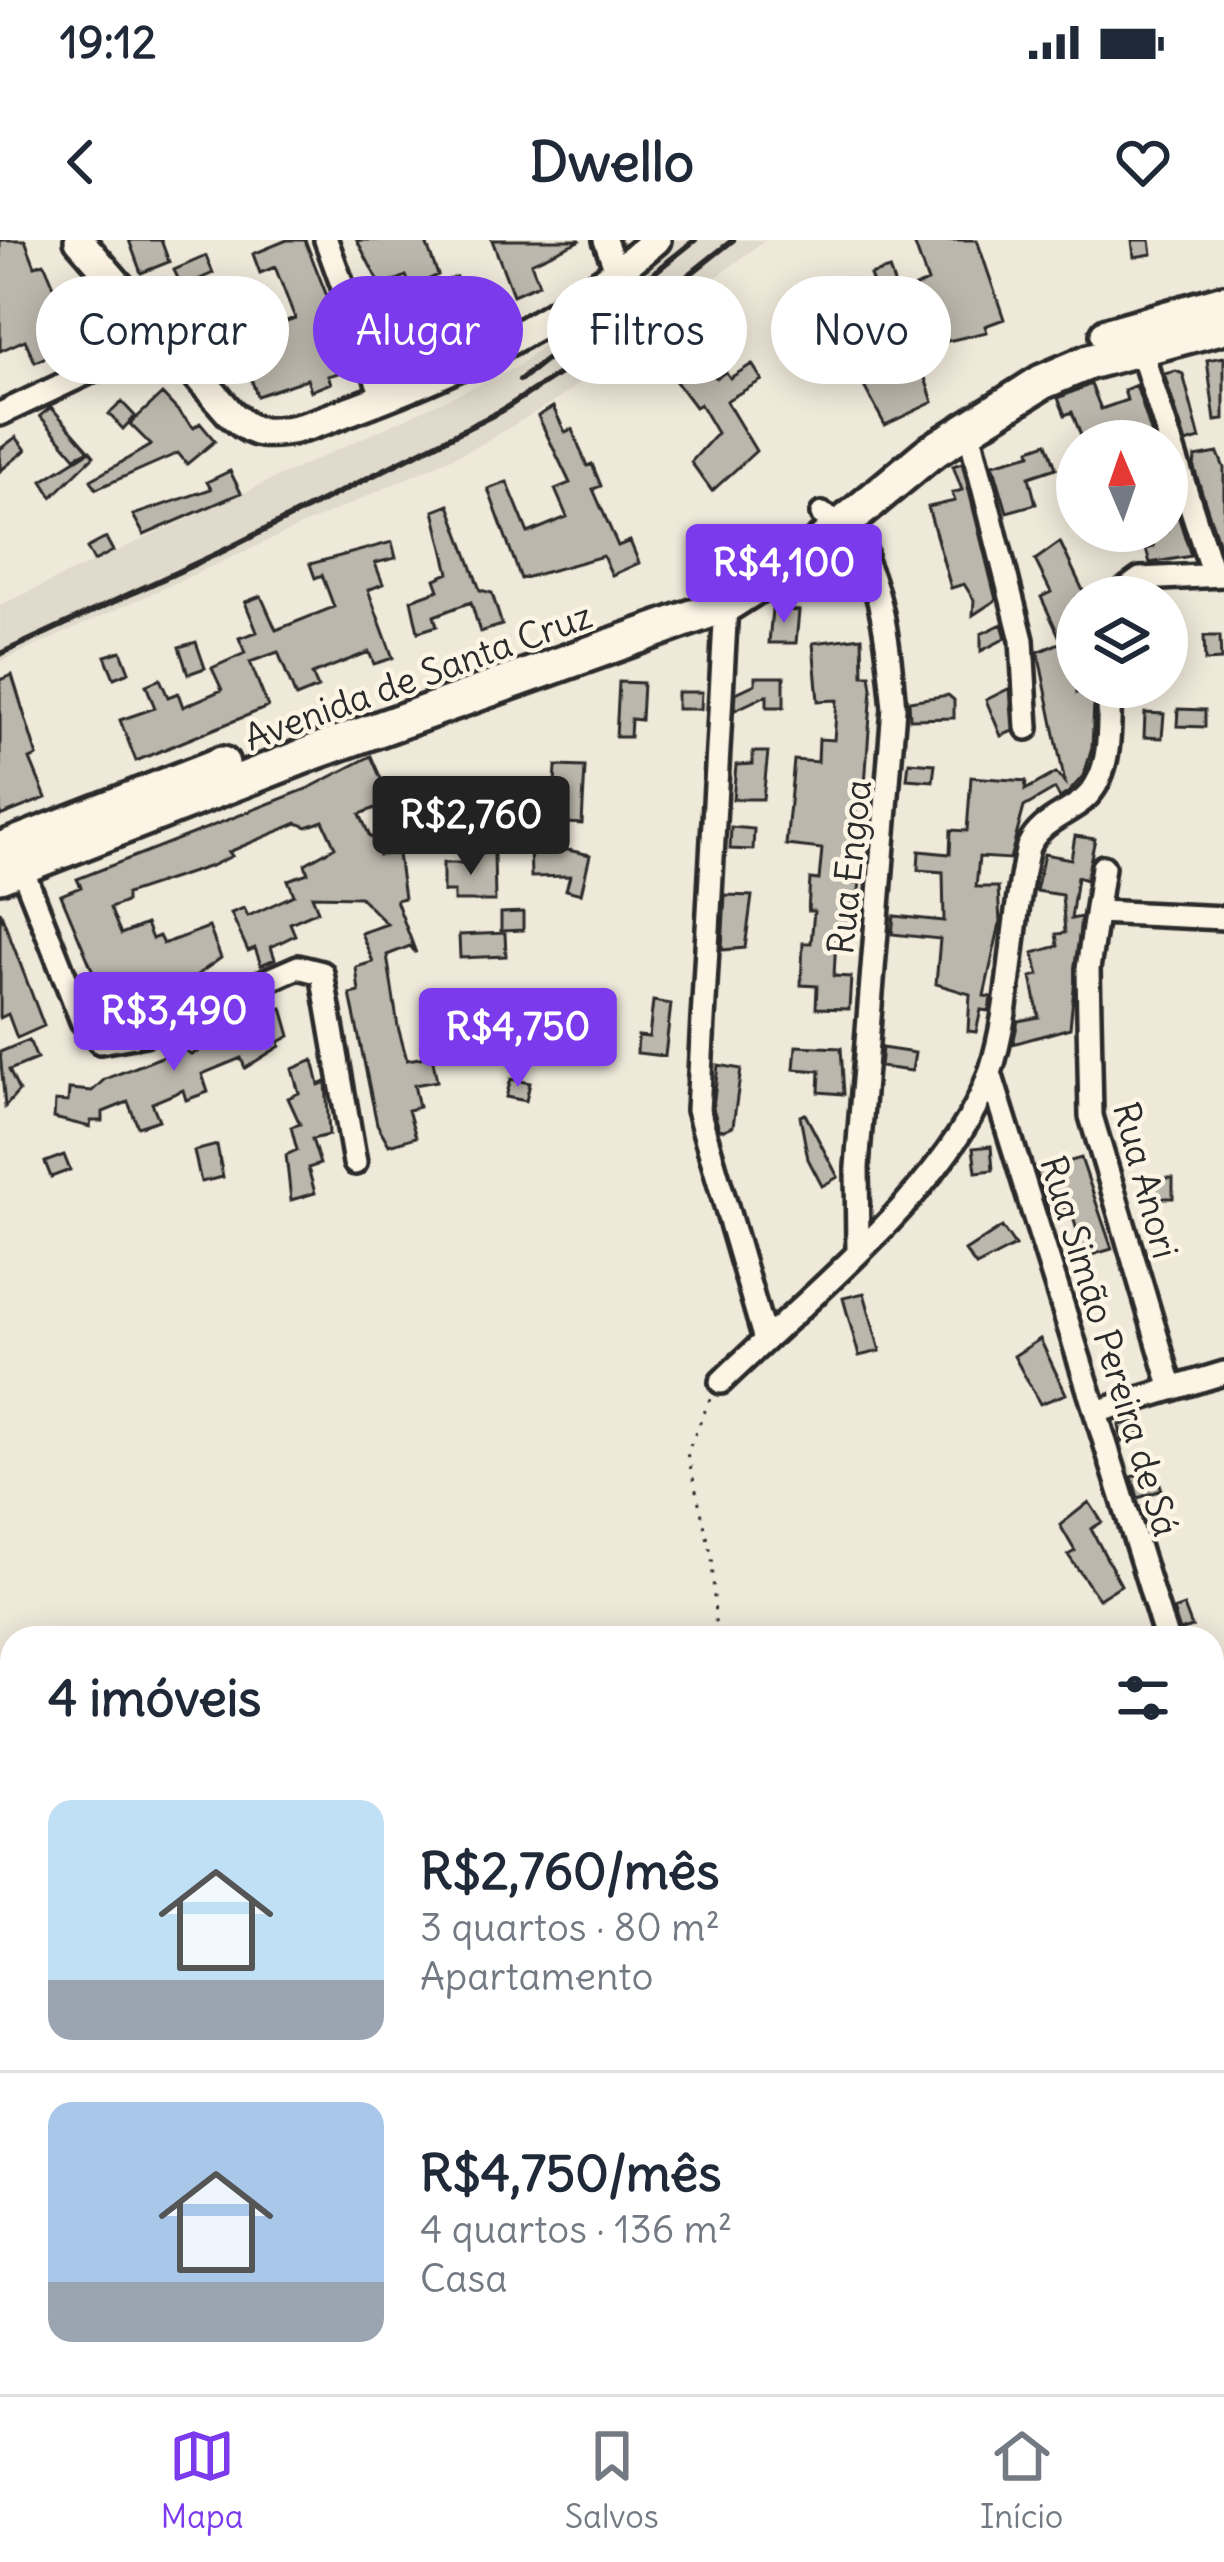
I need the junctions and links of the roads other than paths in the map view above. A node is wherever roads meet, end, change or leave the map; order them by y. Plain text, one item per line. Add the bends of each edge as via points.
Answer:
1 (80, 240) edge
2 (326, 240) edge
3 (605, 240) edge
4 (656, 240) edge
5 (616, 273) junction
6 (111, 276) edge
7 (1224, 302) edge
8 (1224, 326) edge
9 (1140, 347) junction
10 (64, 384) edge
11 (205, 384) edge
12 (383, 398) junction
13 (0, 414) edge
14 (968, 428) junction
15 (842, 530) junction
16 (1218, 575) edge
17 (1188, 577) edge
18 (736, 600) junction
19 (1108, 708) edge
20 (1027, 728) dead end
21 (7, 864) edge
22 (1103, 867) dead end
23 (1098, 911) junction
24 (1224, 918) edge
25 (990, 1073) junction
26 (355, 1163) dead end
27 (858, 1248) junction
28 (765, 1340) junction
29 (1224, 1373) edge
30 (721, 1382) road end
31 (1172, 1389) junction
32 (1099, 1411) junction
33 (1162, 1626) edge

1 - 6 street
2 - 12 street
3 - 5 street
4 - 5 street
5 - 12 street via 494,353
7 - 15 main road, Avenida de Santa Cruz via 1100,338 986,390 942,417
8 - 9 main road, Avenida de Santa Cruz
9 - 14 main road, Avenida de Santa Cruz via 1042,382
9 - 16 street
10 - 13 street
11 - 12 street via 248,429 285,430
14 - 15 main road, Avenida de Santa Cruz
14 - 20 street via 1022,640
15 - 18 main road, Avenida de Santa Cruz
15 - 21 main road, Avenida de Santa Cruz via 701,595 375,707
15 - 27 street, Rua Engoa via 889,659 894,749 864,1061
16 - 17 street
18 - 21 main road, Avenida de Santa Cruz
18 - 28 street via 698,1110
19 - 25 street via 1100,781 1084,801 1044,824 1028,847
21 - 26 street via 82,1021 100,1042 145,1034 298,968 322,973
22 - 23 street, Rua Anori
23 - 24 street
23 - 31 street, Rua Anori via 1086,1011 1091,1116
25 - 27 street via 938,1167
25 - 32 street, Rua Simão Pereira de Sá
27 - 28 street
28 - 30 street
29 - 31 street
31 - 32 street
32 - 33 street, Rua Simão Pereira de Sá

